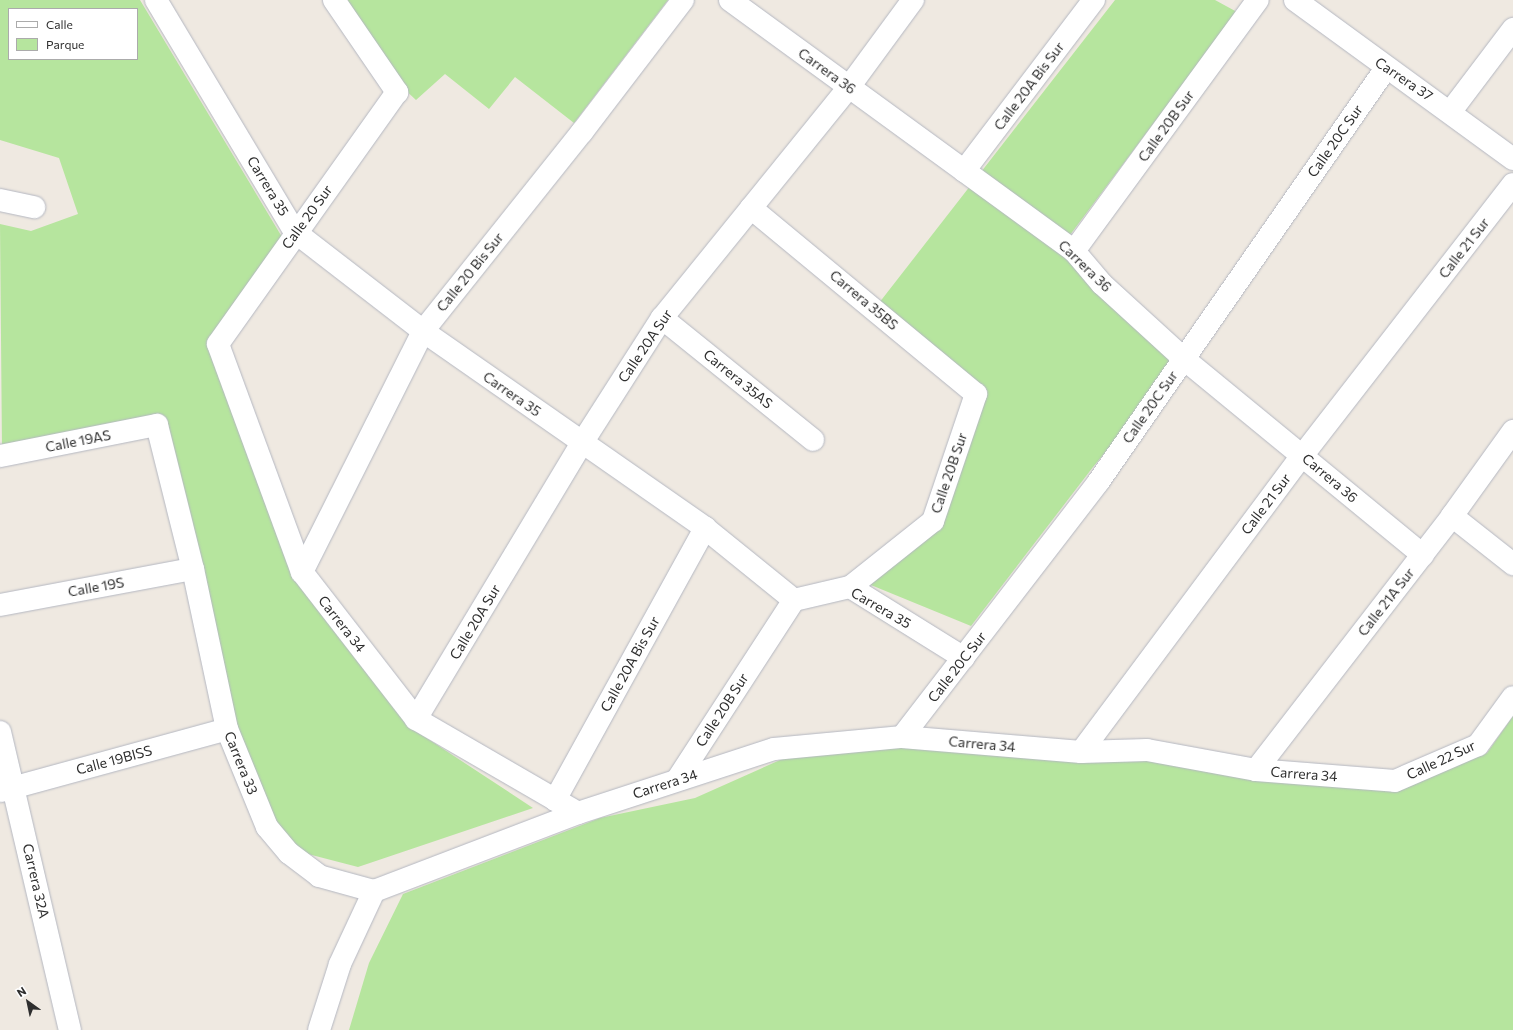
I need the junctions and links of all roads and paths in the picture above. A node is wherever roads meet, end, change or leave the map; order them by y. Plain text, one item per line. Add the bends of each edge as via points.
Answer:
1 (156, 0) edge
2 (334, 0) edge
3 (683, 0) edge
4 (730, 0) edge
5 (913, 0) edge
6 (1094, 0) edge
7 (1258, 0) edge
8 (1295, 0) edge
9 (1513, 30) edge
10 (1386, 68) junction
11 (849, 87) junction
12 (1451, 111) junction
13 (1513, 159) edge
14 (964, 171) junction
15 (1513, 184) edge
16 (0, 200) edge
17 (34, 207) dead end
18 (751, 208) junction
19 (295, 232) junction
20 (1074, 252) junction
21 (662, 318) junction
22 (423, 331) junction
23 (218, 344) joint
24 (1184, 359) junction
25 (976, 394) joint
26 (157, 425) joint
27 (1513, 432) edge
28 (813, 440) dead end
29 (582, 443) junction
30 (0, 456) edge
31 (1302, 456) junction
32 (1452, 516) junction
33 (705, 528) junction
34 (1423, 555) junction
35 (1513, 564) edge
36 (193, 569) junction
37 (302, 572) junction
38 (850, 587) junction
39 (794, 600) junction
40 (0, 605) edge
41 (964, 658) junction
42 (1513, 697) edge
43 (416, 719) junction
44 (227, 729) junction
45 (0, 732) edge
46 (902, 737) junction
47 (1081, 752) junction
48 (1256, 770) junction
49 (676, 780) junction
50 (1395, 781) joint
51 (7, 789) edge
52 (555, 800) junction
53 (578, 814) junction
54 (374, 892) junction
55 (70, 1030) edge
56 (319, 1030) edge

1 - 19 street, Carrera 35
2 - 19 street, Calle 20 Sur via 397,92
3 - 22 street, Calle 20 Bis Sur via 582,132
4 - 11 street, Carrera 36
5 - 11 street, Calle 20A Sur
6 - 14 street, Calle 20A Bis Sur
7 - 20 street, Calle 20B Sur
8 - 10 street, Carrera 37
9 - 12 street
10 - 12 street, Carrera 37
10 - 24 street, Calle 20C Sur
11 - 14 street, Carrera 36
11 - 18 street, Calle 20A Sur
12 - 13 street, Carrera 37
14 - 20 street, Carrera 36
15 - 31 street, Calle 21 Sur
16 - 17 street
18 - 21 street, Calle 20A Sur
18 - 25 street, Carrera 35BS
19 - 22 street, Carrera 35
19 - 23 street, Calle 20 Sur
20 - 24 street, Carrera 36 via 1102,284
21 - 28 street, Carrera 35AS
21 - 29 street, Calle 20A Sur
22 - 29 street, Carrera 35
22 - 37 street, Calle 20 Bis Sur
23 - 37 street, Carrera 34
24 - 31 street, Carrera 36
24 - 41 street, Calle 20C Sur via 1099,481
25 - 38 street, Calle 20B Sur via 933,521
26 - 30 street, Calle 19AS
26 - 36 street, Carrera 33
27 - 32 street, Calle 21A Sur
29 - 33 street, Carrera 35
29 - 43 street, Calle 20A Sur
31 - 34 street, Carrera 36
31 - 47 street, Calle 21 Sur
32 - 34 street, Calle 21A Sur
32 - 35 street
33 - 39 street, Carrera 35
33 - 52 street, Calle 20A Bis Sur
34 - 48 street, Calle 21A Sur
36 - 40 street, Calle 19S
36 - 44 street, Carrera 33
37 - 43 street, Carrera 34
38 - 39 street, Carrera 35
38 - 41 street, Carrera 35
39 - 49 street, Calle 20B Sur
41 - 46 street, Calle 20C Sur
42 - 50 street, Calle 22 Sur via 1478,745
43 - 52 street, Carrera 34
44 - 51 street, Calle 19BISS
44 - 54 street, Carrera 33 via 267,827 289,853 319,876
45 - 51 street, Carrera 32A
46 - 47 street, Carrera 34
46 - 49 street, Carrera 34 via 774,749
47 - 48 street, Carrera 34 via 1147,750
48 - 50 street, Carrera 34
49 - 53 street, Carrera 34
51 - 55 street, Carrera 32A
52 - 53 street, Carrera 34
53 - 54 street, Carrera 34
54 - 56 street via 340,964

